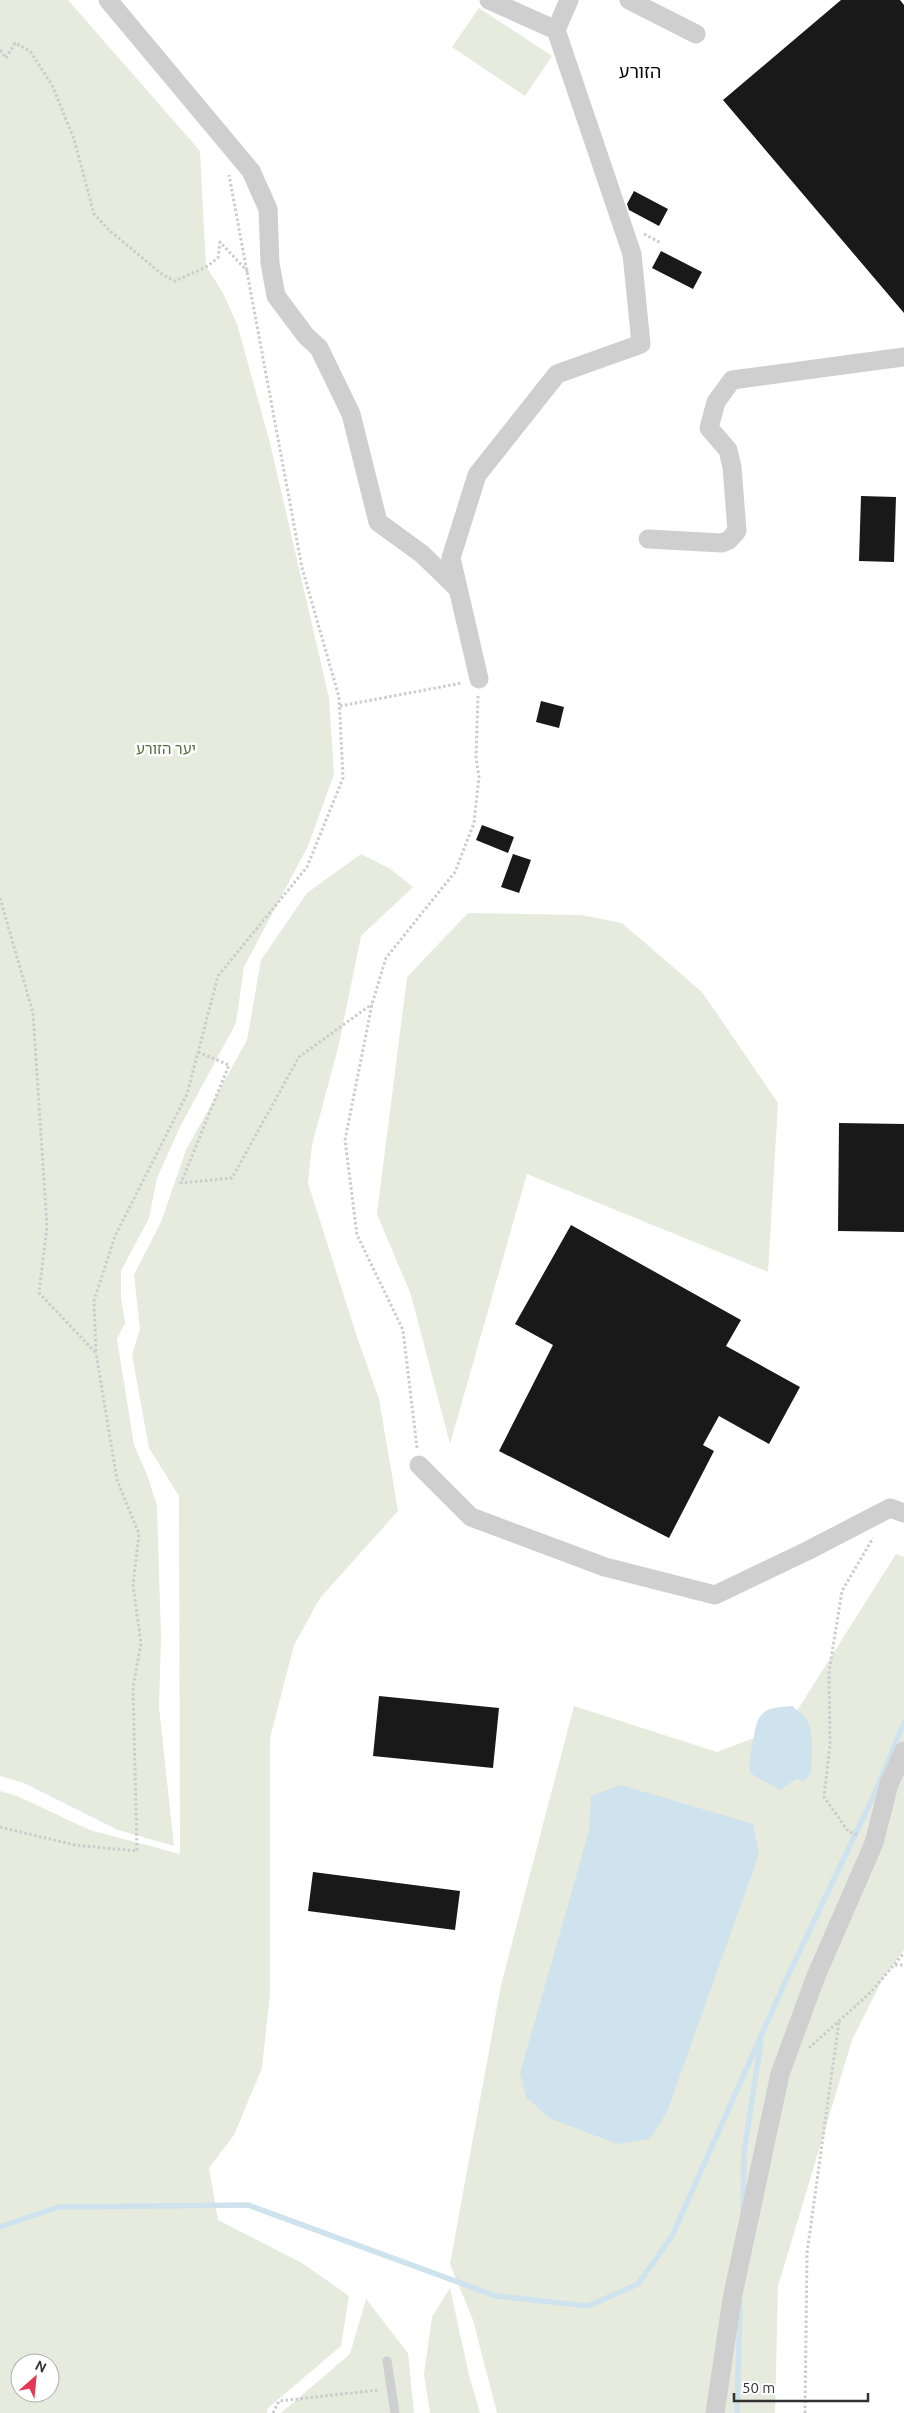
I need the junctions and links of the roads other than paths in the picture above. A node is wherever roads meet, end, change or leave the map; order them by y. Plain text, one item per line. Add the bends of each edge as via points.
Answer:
1 (108, 0) edge
2 (489, 0) edge
3 (569, 0) edge
4 (633, 1) edge
5 (556, 30) junction
6 (696, 34) dead end
7 (904, 357) edge
8 (648, 539) dead end
9 (458, 589) junction
10 (479, 679) road end
11 (419, 1465) road end
12 (904, 1513) edge
13 (904, 1750) edge
14 (387, 2361) dead end
15 (395, 2413) edge
16 (715, 2413) edge

1 - 9 street via 251,171 268,210 270,263 276,296 319,348 351,414 378,522 422,554
2 - 5 street
3 - 5 street
4 - 6 street
5 - 9 street via 632,254 641,344 557,374 477,475 451,558
7 - 8 street via 732,380 716,402 709,428 728,450 737,532 722,543
9 - 10 street
11 - 12 street via 471,1517 606,1568 715,1595 890,1508
13 - 16 street via 889,1784 874,1843 816,1976 780,2074 732,2299
14 - 15 lane

